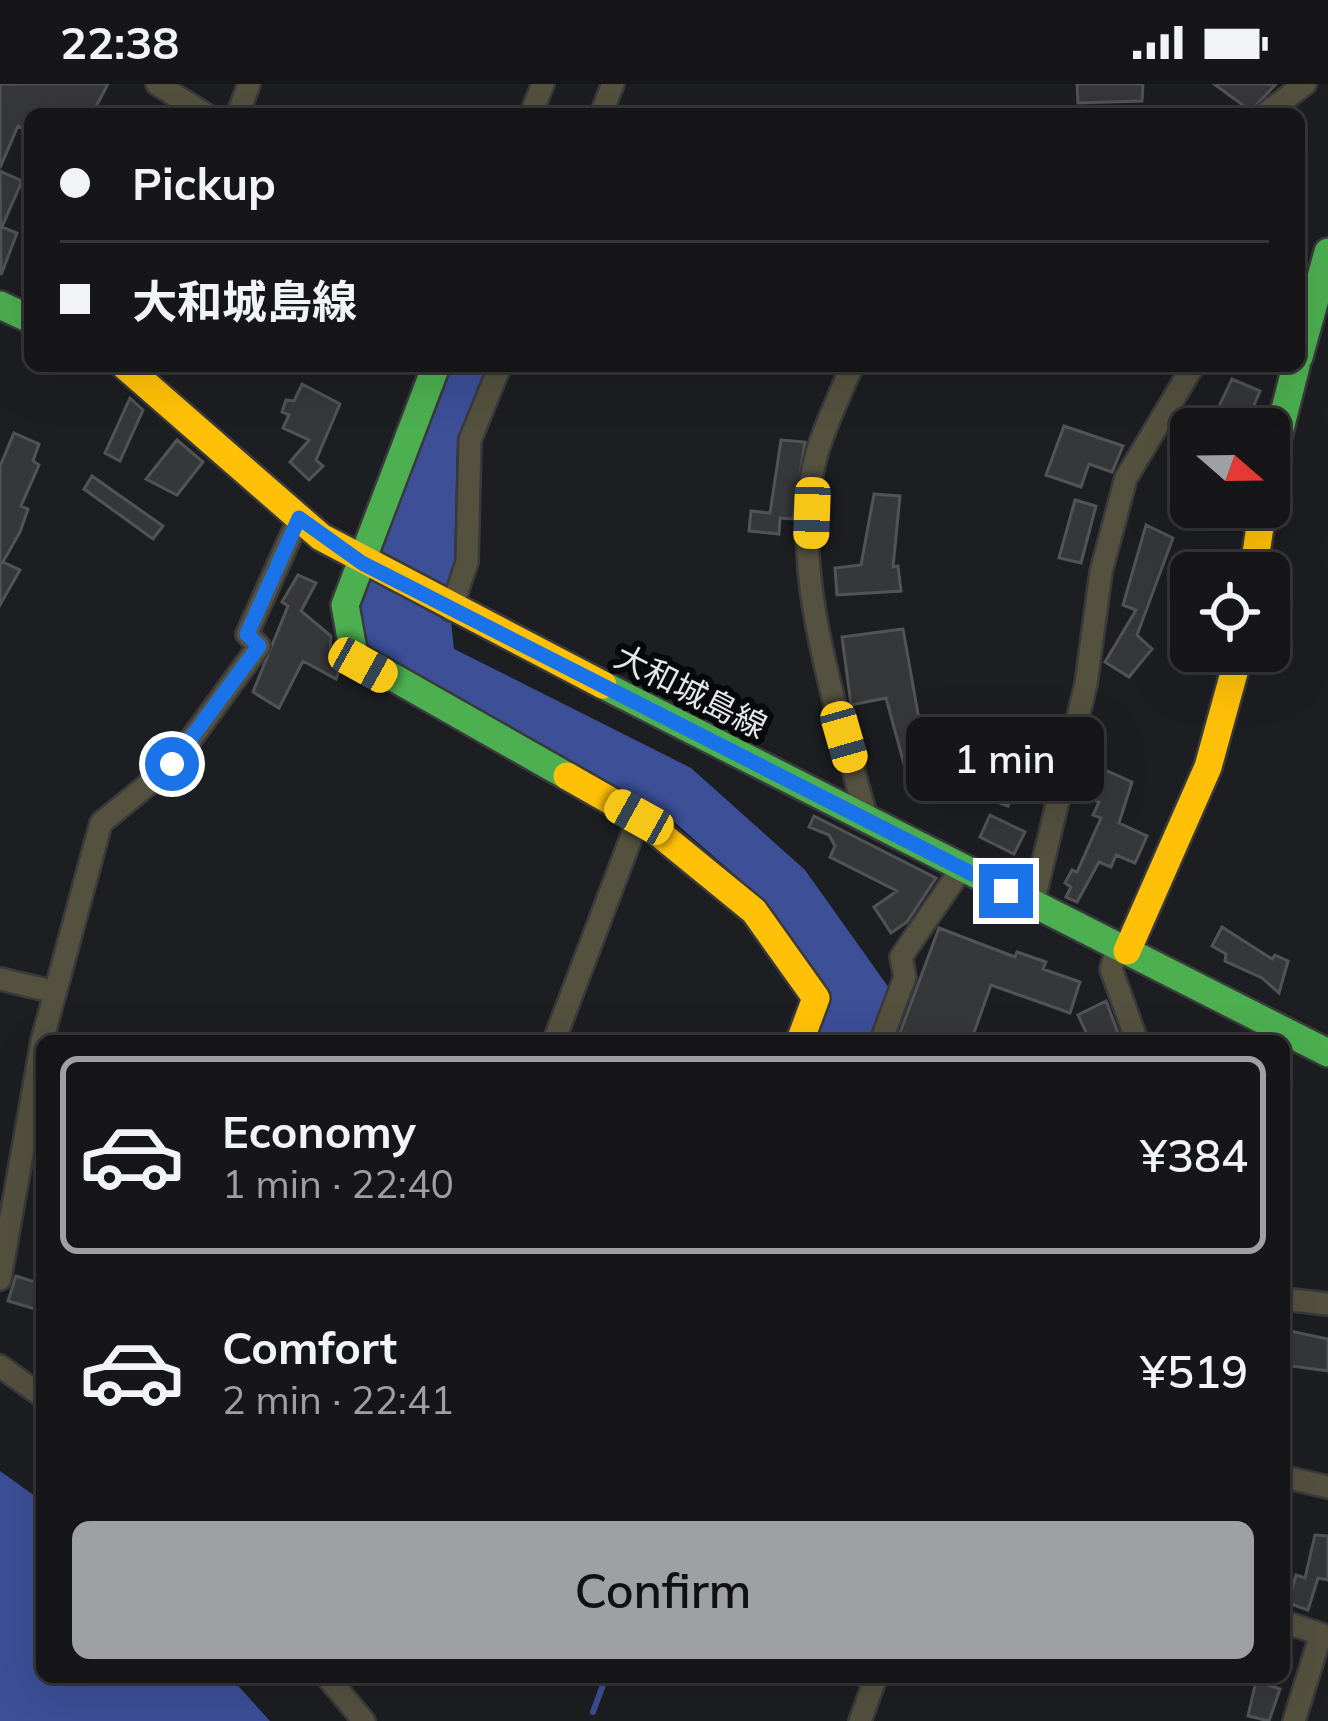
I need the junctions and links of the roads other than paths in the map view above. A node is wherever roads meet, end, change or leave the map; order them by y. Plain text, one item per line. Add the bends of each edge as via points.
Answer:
1 (157, 84) edge
2 (1305, 84) edge
3 (195, 108) edge
4 (1273, 108) edge
5 (1328, 252) edge
6 (1305, 335) edge
7 (134, 372) edge
8 (434, 372) edge
9 (498, 372) edge
10 (849, 372) edge
11 (1189, 372) edge
12 (1294, 372) edge
13 (1285, 408) edge
14 (299, 518) junction
15 (362, 563) junction
16 (451, 610) junction
17 (1234, 672) edge
18 (639, 817) junction
19 (867, 819) junction
20 (962, 868) junction
21 (1033, 904) junction
22 (1122, 949) junction
23 (0, 979) edge
24 (55, 992) junction
25 (44, 1035) edge
26 (556, 1035) edge
27 (802, 1035) edge
28 (883, 1035) edge
29 (1136, 1035) edge
30 (1328, 1053) edge
31 (36, 1075) edge
32 (0, 1280) edge
33 (1290, 1300) edge
34 (1328, 1304) edge
35 (0, 1366) edge
36 (36, 1392) edge
37 (1290, 1478) edge
38 (1328, 1487) edge
39 (1290, 1624) edge
40 (332, 1683) edge
41 (875, 1683) edge
42 (869, 1718) edge
43 (364, 1721) edge
44 (1294, 1721) edge

1 - 3 street
2 - 4 street
5 - 6 street
7 - 14 street, 大和城島線
8 - 15 street
9 - 16 street via 470,440 467,562
10 - 19 street via 817,454 809,580
11 - 21 street via 1126,478
12 - 13 street
14 - 15 street, 大和城島線
14 - 24 street via 247,634 259,646 172,764 101,823
15 - 16 street, 大和城島線
15 - 18 street via 345,605 363,665
16 - 19 street, 大和城島線
17 - 22 street via 1201,790
18 - 26 street
18 - 27 street via 754,910 816,998
19 - 20 street, 大和城島線
20 - 21 street, 大和城島線
20 - 28 street via 901,957 905,977
21 - 22 street, 大和城島線
22 - 29 street via 1111,969
22 - 30 street, 大和城島線
23 - 24 street
24 - 25 street
31 - 32 street
33 - 34 street
35 - 36 street
37 - 38 street
39 - 44 street via 1321,1634
40 - 43 street
41 - 42 street

